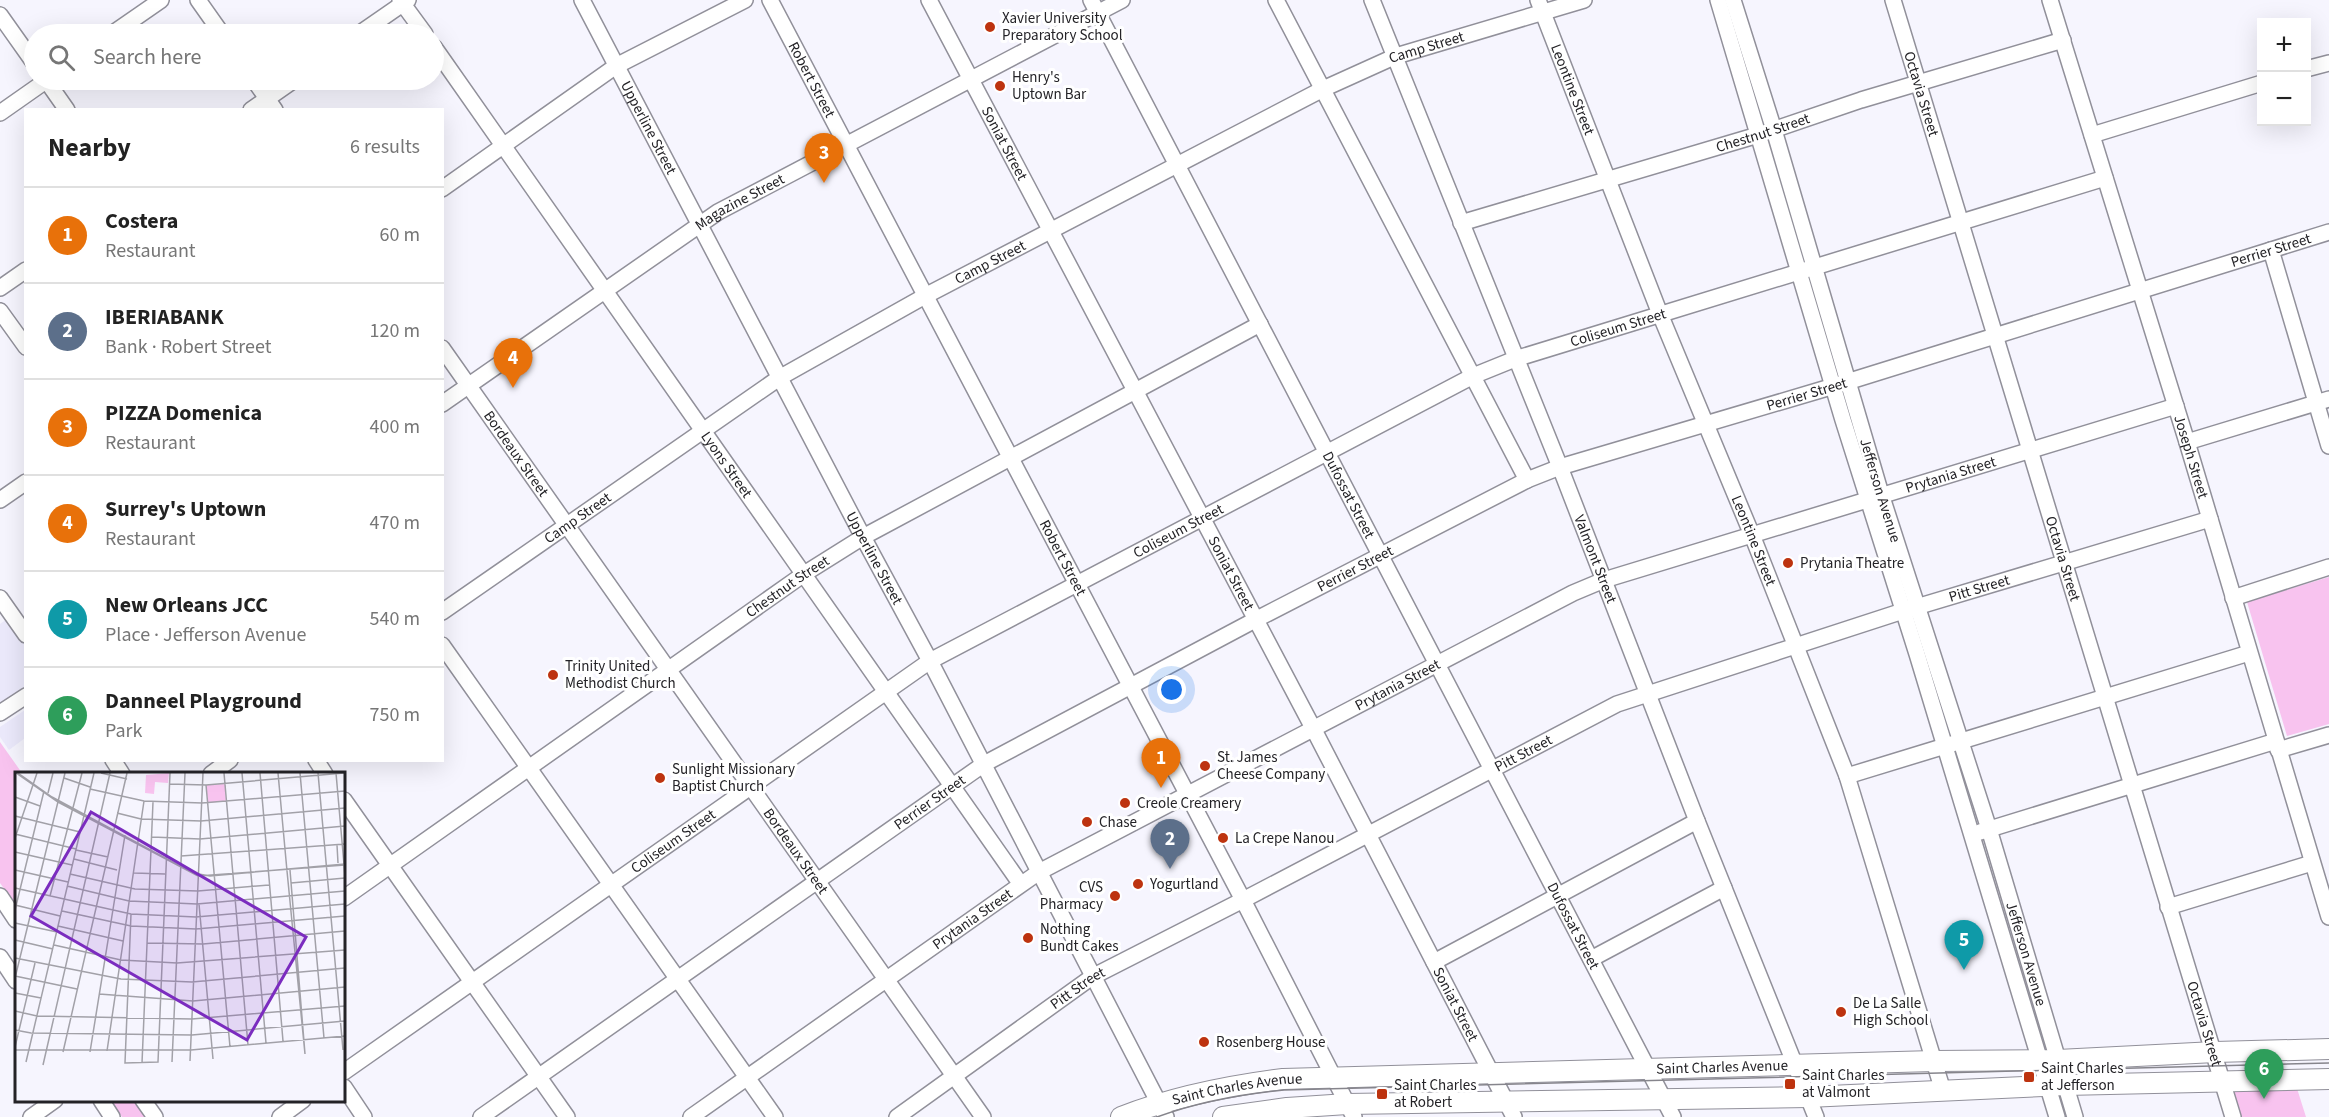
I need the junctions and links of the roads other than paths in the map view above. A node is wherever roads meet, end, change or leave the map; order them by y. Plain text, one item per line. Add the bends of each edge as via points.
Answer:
1 (161, 0) edge
2 (198, 0) edge
3 (582, 0) edge
4 (745, 0) edge
5 (770, 0) edge
6 (929, 0) edge
7 (1122, 0) edge
8 (1276, 0) edge
9 (1372, 0) edge
10 (1584, 0) edge
11 (1718, 0) edge
12 (1733, 0) edge
13 (1893, 0) edge
14 (2050, 0) edge
15 (404, 1) edge
16 (1095, 6) edge
17 (1540, 6) edge
18 (0, 15) edge
19 (126, 24) edge
20 (215, 24) edge
21 (373, 24) edge
22 (418, 24) edge
23 (2063, 40) junction
24 (24, 49) edge
25 (1396, 56) junction
26 (444, 61) edge
27 (2329, 63) edge
28 (616, 66) junction
29 (2311, 68) edge
30 (971, 80) junction
31 (1919, 84) junction
32 (2257, 85) edge
33 (1323, 89) junction
34 (33, 90) edge
35 (54, 90) edge
36 (261, 90) edge
37 (284, 90) edge
38 (271, 104) edge
39 (66, 108) edge
40 (0, 113) edge
41 (1774, 130) junction
42 (1758, 135) junction
43 (2092, 135) junction
44 (846, 145) junction
45 (503, 146) junction
46 (1178, 165) junction
47 (2106, 178) junction
48 (1610, 180) junction
49 (444, 188) edge
50 (1461, 223) junction
51 (1961, 223) junction
52 (701, 224) junction
53 (1051, 232) junction
54 (2329, 232) edge
55 (2271, 250) junction
56 (1815, 268) junction
57 (24, 271) edge
58 (1799, 273) junction
59 (0, 288) edge
60 (2140, 289) junction
61 (605, 290) junction
62 (925, 296) junction
63 (0, 311) edge
64 (1660, 314) junction
65 (1260, 324) junction
66 (1995, 335) junction
67 (24, 344) edge
68 (444, 351) edge
69 (1515, 359) junction
70 (1473, 376) junction
71 (779, 378) junction
72 (1841, 384) junction
73 (469, 386) junction
74 (1134, 392) junction
75 (2322, 401) edge
76 (444, 403) edge
77 (2176, 406) junction
78 (1707, 424) junction
79 (703, 429) junction
80 (2187, 442) junction
81 (2329, 446) edge
82 (2029, 449) junction
83 (1327, 452) junction
84 (1010, 458) junction
85 (1560, 467) junction
86 (1527, 480) junction
87 (24, 483) edge
88 (1874, 496) junction
89 (0, 500) edge
90 (1201, 519) junction
91 (2210, 519) junction
92 (566, 525) junction
93 (1752, 536) junction
94 (863, 537) junction
95 (1381, 556) junction
96 (2063, 564) junction
97 (2329, 567) edge
98 (804, 574) junction
99 (1604, 580) junction
100 (1076, 584) junction
101 (0, 598) edge
102 (2233, 598) junction
103 (1910, 609) junction
104 (444, 611) edge
105 (1255, 620) junction
106 (24, 632) edge
107 (1796, 646) junction
108 (444, 648) edge
109 (2249, 653) junction
110 (930, 661) junction
111 (1437, 663) junction
112 (668, 670) junction
113 (1130, 687) junction
114 (886, 692) junction
115 (1647, 693) junction
116 (24, 697) edge
117 (2104, 697) junction
118 (0, 713) edge
119 (1312, 728) junction
120 (2329, 735) edge
121 (1960, 741) junction
122 (1944, 745) junction
123 (2277, 746) junction
124 (227, 762) edge
125 (984, 764) junction
126 (529, 767) junction
127 (1492, 768) junction
128 (214, 772) edge
129 (1847, 776) junction
130 (750, 787) junction
131 (952, 787) junction
132 (2132, 787) junction
133 (1186, 794) junction
134 (345, 801) edge
135 (1697, 821) junction
136 (1989, 829) junction
137 (1368, 834) junction
138 (1971, 835) junction
139 (2312, 864) junction
140 (390, 865) junction
141 (1039, 872) junction
142 (817, 882) junction
143 (1020, 884) junction
144 (611, 885) junction
145 (1724, 888) junction
146 (1558, 895) junction
147 (0, 896) edge
148 (345, 897) edge
149 (1243, 900) junction
150 (2168, 907) junction
151 (2328, 908) edge
152 (11, 916) edge
153 (0, 957) edge
154 (1591, 959) junction
155 (1434, 962) junction
156 (1092, 977) junction
157 (678, 979) junction
158 (15, 980) edge
159 (886, 980) junction
160 (472, 982) junction
161 (2329, 1048) edge
162 (2215, 1052) junction
163 (2048, 1060) junction
164 (1934, 1061) junction
165 (1796, 1065) junction
166 (1647, 1068) junction
167 (345, 1071) edge
168 (1491, 1074) junction
169 (538, 1077) junction
170 (954, 1077) junction
171 (1333, 1077) junction
172 (747, 1078) junction
173 (2329, 1079) edge
174 (2223, 1082) junction
175 (2056, 1086) junction
176 (345, 1088) edge
177 (1944, 1091) junction
178 (1808, 1097) junction
179 (1664, 1098) junction
180 (54, 1102) edge
181 (102, 1102) edge
182 (144, 1102) edge
183 (302, 1102) edge
184 (1509, 1109) edge
185 (1162, 1110) edge
186 (1350, 1110) edge
187 (31, 1117) edge
188 (112, 1117) edge
189 (155, 1117) edge
190 (280, 1117) edge
191 (364, 1117) edge
192 (482, 1117) edge
193 (567, 1117) edge
194 (691, 1117) edge
195 (775, 1117) edge
196 (897, 1117) edge
197 (983, 1117) edge
198 (1120, 1117) edge
199 (1223, 1117) edge
200 (1673, 1117) edge
201 (1816, 1117) edge
202 (2056, 1117) edge
203 (2075, 1117) edge
204 (2233, 1117) edge

1 - 19 street
2 - 20 street
3 - 28 street, Upperline Street
4 - 28 street
5 - 44 street, Robert Street
6 - 30 street, Soniat Street
7 - 16 street, Magazine Street
8 - 33 street
9 - 25 street, Valmont Street
10 - 17 street, Camp Street
11 - 42 street, Jefferson Avenue
12 - 41 street, Jefferson Avenue
13 - 31 street, Octavia Street
14 - 23 street, Joseph Street
15 - 21 street
15 - 22 street
16 - 30 street, Magazine Street
16 - 46 street, Dufossat Street
17 - 25 street, Camp Street
17 - 48 street, Leontine Street
18 - 24 street
23 - 31 street, Chestnut Street
23 - 43 street, Joseph Street
25 - 33 street, Camp Street
25 - 50 street, Valmont Street
26 - 45 street, Lyons Street
27 - 29 street
28 - 45 street
28 - 52 street, Upperline Street
30 - 44 street, Magazine Street
30 - 53 street, Soniat Street
31 - 41 street, Chestnut Street
31 - 51 street, Octavia Street
32 - 43 street
33 - 46 street, Camp Street
33 - 70 street
34 - 40 street
35 - 39 street
36 - 38 street
37 - 38 street
41 - 42 street, Chestnut Street
41 - 56 street, Jefferson Avenue
42 - 48 street, Chestnut Street
42 - 58 street, Jefferson Avenue
43 - 47 street, Joseph Street
44 - 52 street, Magazine Street
44 - 62 street, Robert Street
45 - 49 street
45 - 61 street, Lyons Street
46 - 53 street, Camp Street
46 - 65 street, Dufossat Street
47 - 51 street, Coliseum Street
47 - 60 street, Joseph Street
48 - 50 street, Chestnut Street
48 - 64 street, Leontine Street
50 - 69 street, Valmont Street
51 - 56 street, Coliseum Street
51 - 66 street, Octavia Street
52 - 61 street, Magazine Street
52 - 71 street, Upperline Street
53 - 62 street, Camp Street
53 - 74 street, Soniat Street
54 - 55 street, Perrier Street
55 - 60 street, Perrier Street
55 - 75 street
56 - 58 street, Coliseum Street
56 - 72 street, Jefferson Avenue
57 - 59 street
58 - 64 street, Coliseum Street
58 - 72 street, Jefferson Avenue
60 - 66 street, Perrier Street
60 - 77 street, Joseph Street
61 - 73 street, Magazine Street
61 - 79 street, Lyons Street
62 - 71 street, Camp Street
62 - 84 street, Robert Street
63 - 67 street
64 - 69 street, Coliseum Street
64 - 78 street, Leontine Street
65 - 74 street, Chestnut Street
65 - 83 street, Dufossat Street
66 - 72 street, Perrier Street
66 - 82 street, Octavia Street
68 - 73 street, Bordeaux Street
69 - 70 street, Coliseum Street
69 - 85 street, Valmont Street
70 - 83 street, Coliseum Street
70 - 86 street
71 - 79 street, Camp Street
71 - 94 street, Upperline Street
72 - 78 street, Perrier Street
72 - 88 street, Jefferson Avenue
73 - 76 street, Magazine Street
73 - 92 street, Bordeaux Street
74 - 84 street, Chestnut Street
74 - 90 street, Soniat Street
75 - 80 street
75 - 81 street
77 - 80 street, Joseph Street
77 - 82 street, Prytania Street
78 - 85 street, Perrier Street
78 - 93 street, Leontine Street
79 - 92 street, Camp Street
79 - 98 street, Lyons Street
80 - 91 street, Joseph Street
82 - 88 street, Prytania Street
82 - 96 street, Octavia Street
83 - 90 street, Coliseum Street
83 - 95 street, Dufossat Street
84 - 94 street, Chestnut Street
84 - 100 street, Robert Street
85 - 86 street, Perrier Street
85 - 99 street, Valmont Street
86 - 95 street, Perrier Street
87 - 89 street
88 - 93 street, Prytania Street
88 - 103 street, Jefferson Avenue
90 - 100 street, Coliseum Street
90 - 105 street, Soniat Street
91 - 96 street, Pitt Street
91 - 102 street, Joseph Street
92 - 104 street, Camp Street
92 - 112 street, Bordeaux Street
93 - 99 street, Prytania Street
93 - 107 street, Leontine Street
94 - 98 street, Chestnut Street
94 - 110 street, Upperline Street
95 - 105 street, Perrier Street
95 - 111 street, Dufossat Street
96 - 103 street, Pitt Street
96 - 117 street, Octavia Street
97 - 102 street
98 - 112 street, Chestnut Street
98 - 114 street, Lyons Street
99 - 111 street, Prytania Street
99 - 115 street, Valmont Street
100 - 110 street, Coliseum Street
100 - 113 street, Robert Street
101 - 106 street
102 - 109 street, Joseph Street
103 - 107 street, Pitt Street
103 - 121 street, Jefferson Avenue
103 - 122 street, Jefferson Avenue
105 - 113 street, Perrier Street
105 - 119 street, Soniat Street
107 - 115 street, Pitt Street
107 - 129 street, Leontine Street
108 - 126 street
109 - 117 street
109 - 123 street, Joseph Street
110 - 114 street, Coliseum Street
110 - 125 street, Upperline Street
111 - 119 street, Prytania Street
111 - 127 street, Dufossat Street
112 - 126 street, Chestnut Street
112 - 130 street, Bordeaux Street
113 - 125 street, Perrier Street
113 - 133 street, Robert Street
114 - 130 street, Coliseum Street
114 - 131 street, Lyons Street
115 - 127 street, Pitt Street via 1617,704
115 - 135 street, Valmont Street
116 - 118 street
117 - 121 street
117 - 132 street, Octavia Street
119 - 133 street, Prytania Street
119 - 137 street, Soniat Street
120 - 123 street
121 - 122 street
121 - 136 street, Jefferson Avenue
122 - 129 street
122 - 138 street, Jefferson Avenue
123 - 132 street
123 - 139 street, Joseph Street
124 - 128 street
125 - 131 street, Perrier Street
125 - 141 street, Upperline Street
126 - 140 street, Chestnut Street
126 - 144 street
127 - 137 street, Pitt Street
127 - 146 street, Dufossat Street
129 - 164 street, Leontine Street
130 - 142 street, Bordeaux Street
130 - 144 street, Coliseum Street
131 - 142 street, Perrier Street
131 - 143 street, Lyons Street
132 - 136 street
132 - 150 street, Octavia Street
133 - 141 street, Prytania Street
133 - 149 street, Robert Street
134 - 140 street
135 - 145 street, Valmont Street
135 - 146 street
136 - 138 street
136 - 163 street, Jefferson Avenue
137 - 149 street, Pitt Street
137 - 155 street, Soniat Street
138 - 163 street, Jefferson Avenue
139 - 150 street
139 - 151 street, Joseph Street
140 - 148 street, Chestnut Street
140 - 160 street
141 - 143 street, Prytania Street
141 - 156 street, Upperline Street
142 - 157 street, Perrier Street
142 - 159 street, Bordeaux Street
143 - 159 street, Prytania Street
144 - 157 street
144 - 160 street, Coliseum Street
145 - 154 street
145 - 165 street, Valmont Street
146 - 154 street, Dufossat Street
146 - 155 street
147 - 152 street
149 - 156 street, Pitt Street
149 - 171 street, Robert Street
150 - 162 street, Octavia Street
153 - 158 street
154 - 166 street, Dufossat Street
155 - 168 street, Soniat Street
156 - 170 street, Pitt Street
156 - 185 street, Upperline Street
157 - 169 street, Perrier Street
157 - 172 street
159 - 170 street, Bordeaux Street
159 - 172 street, Prytania Street
160 - 167 street, Coliseum Street
160 - 169 street
161 - 162 main road, Saint Charles Avenue
162 - 163 main road, Saint Charles Avenue
162 - 174 street, Octavia Street
163 - 164 main road, Saint Charles Avenue
163 - 175 street, Jefferson Avenue
164 - 165 main road, Saint Charles Avenue
164 - 177 street, Leontine Street
165 - 166 main road, Saint Charles Avenue
165 - 178 street, Valmont Street
166 - 168 main road, Saint Charles Avenue
166 - 179 street, Dufossat Street
168 - 171 main road, Saint Charles Avenue
168 - 184 street, Soniat Street
169 - 192 street, Perrier Street
169 - 193 street
170 - 196 street, Pitt Street
170 - 197 street, Bordeaux Street
171 - 185 main road, Saint Charles Avenue via 1247,1083
171 - 186 street, Robert Street
172 - 194 street, Prytania Street
172 - 195 street
173 - 174 main road, Saint Charles Avenue
174 - 175 main road, Saint Charles Avenue
174 - 204 street, Octavia Street
175 - 177 main road, Saint Charles Avenue
175 - 202 street, Jefferson Avenue
175 - 203 street, Jefferson Avenue
176 - 191 street
177 - 178 main road, Saint Charles Avenue
178 - 179 main road, Saint Charles Avenue
178 - 201 street, Valmont Street
179 - 184 main road, Saint Charles Avenue
179 - 200 street, Dufossat Street
180 - 187 street
181 - 188 street
182 - 189 street
183 - 190 street
184 - 186 main road, Saint Charles Avenue
185 - 198 main road, Saint Charles Avenue
186 - 199 main road, Saint Charles Avenue via 1287,1108

